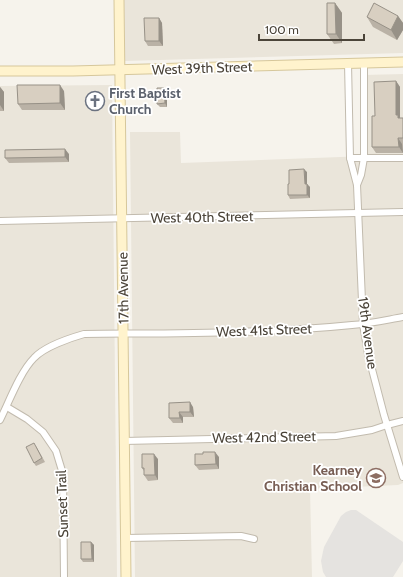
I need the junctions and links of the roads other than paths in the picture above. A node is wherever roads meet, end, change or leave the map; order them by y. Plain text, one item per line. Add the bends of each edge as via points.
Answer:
1 (119, 0) edge
2 (403, 62) edge
3 (348, 63) junction
4 (364, 63) junction
5 (120, 70) junction
6 (0, 71) edge
7 (350, 158) junction
8 (364, 158) junction
9 (403, 158) edge
10 (356, 185) junction
11 (403, 212) edge
12 (357, 213) junction
13 (123, 219) junction
14 (0, 221) edge
15 (403, 317) edge
16 (363, 324) junction
17 (124, 334) junction
18 (7, 406) junction
19 (0, 420) edge
20 (403, 421) edge
21 (387, 425) junction
22 (124, 441) junction
23 (403, 477) edge
24 (125, 538) junction
25 (254, 540) dead end
26 (64, 577) edge
27 (126, 577) edge

1 - 5 main road, 17th Avenue
2 - 4 main road, West 39th Street
3 - 4 main road, West 39th Street
3 - 5 main road, West 39th Street
3 - 7 street, 19th Avenue
4 - 8 street, 19th Avenue
5 - 6 main road, West 39th Street
5 - 13 main road, 17th Avenue
7 - 8 street
7 - 10 street, 19th Avenue
8 - 9 street
8 - 10 street, 19th Avenue
10 - 12 street, 19th Avenue
11 - 12 street, West 40th Street
12 - 13 street, West 40th Street
12 - 16 street, 19th Avenue
13 - 14 street, West 40th Street
13 - 17 main road, 17th Avenue
15 - 16 street, West 41st Street
16 - 17 street, West 41st Street via 321,328
16 - 21 street, 19th Avenue via 368,354
17 - 18 street, West 41st Street via 84,334 68,339 34,357
17 - 22 main road, 17th Avenue
18 - 19 street, West 41st Street
18 - 26 street, Sunset Trail via 44,432 56,451 64,474
20 - 21 street, West 42nd Street
21 - 22 street, West 42nd Street via 336,436
21 - 23 street, 19th Avenue
22 - 24 main road, 17th Avenue
24 - 25 street via 241,536
24 - 27 main road, 17th Avenue

